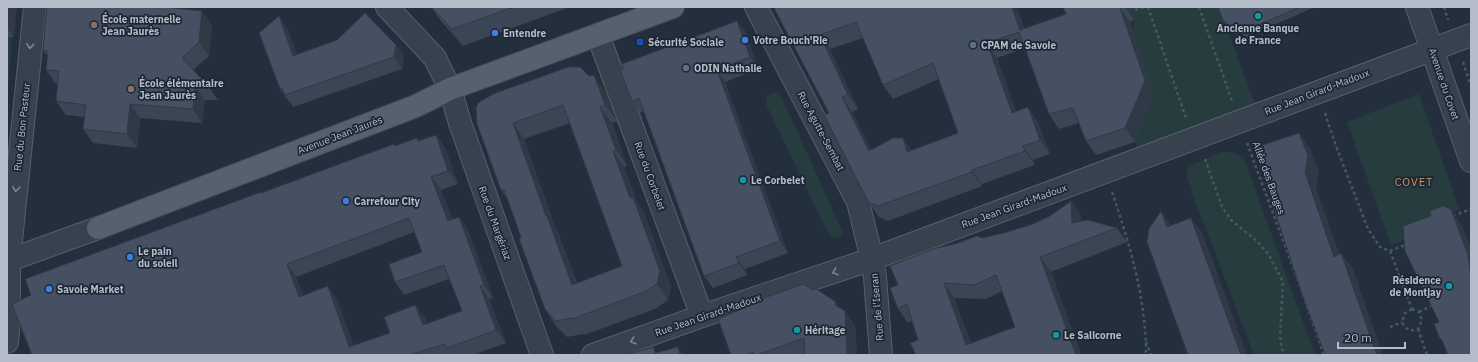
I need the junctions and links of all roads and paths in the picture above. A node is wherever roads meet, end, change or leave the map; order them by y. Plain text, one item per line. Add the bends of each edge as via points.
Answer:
1 (35, 7) edge
2 (388, 7) edge
3 (673, 7) edge
4 (756, 7) edge
5 (1146, 7) edge
6 (1199, 7) edge
7 (1417, 7) edge
8 (1135, 10) dead end
9 (598, 35) junction
10 (1471, 35) edge
11 (1432, 49) junction
12 (450, 89) junction
13 (1239, 122) junction
14 (1328, 123) dead end
15 (1195, 139) junction
16 (1471, 162) edge
17 (1105, 173) junction
18 (1471, 209) edge
19 (1450, 218) edge
20 (98, 228) joint
21 (1410, 239) edge
22 (1390, 251) junction
23 (872, 259) junction
24 (8, 261) edge
25 (1431, 306) edge
26 (1412, 309) junction
27 (1419, 312) junction
28 (702, 316) junction
29 (1402, 322) junction
30 (1390, 327) dead end
31 (1418, 330) junction
32 (1145, 338) junction
33 (7, 342) edge
34 (542, 355) edge
35 (593, 355) edge
36 (881, 355) edge
37 (1146, 355) edge
38 (1151, 355) edge
39 (1285, 355) edge
40 (1324, 355) edge
41 (1427, 355) edge

1 -> 24 street, Rue du Bon Pasteur
2 - 12 street, Rue du Margériaz via 435,58
3 - 9 main road, Avenue Jean Jaurès
4 - 23 street, Rue Agutte-Sembat via 858,202
5 - 8 path
5 - 15 path
6 - 13 path, Allée des Bauges
7 - 11 street, Avenue du Covet
9 - 12 main road, Avenue Jean Jaurès
9 - 28 street, Rue du Corbelet
10 - 11 street, Rue Jean Girard-Madoux
11 - 13 street, Rue Jean Girard-Madoux
11 - 16 street, Avenue du Covet
12 - 20 main road, Avenue Jean Jaurès via 416,106
12 - 34 street, Rue du Margériaz
13 - 15 street, Rue Jean Girard-Madoux
13 - 40 path, Allée des Bauges
14 - 22 path via 1368,229 1380,247
15 - 17 street, Rue Jean Girard-Madoux
15 - 39 path via 1206,160 1222,207 1231,220 1257,241 1269,255 1284,282 1280,337
17 - 23 street, Rue Jean Girard-Madoux
17 - 32 path via 1134,260
18 - 19 path
20 - 24 street, Avenue Jean Jaurès
21 - 22 path via 1405,245
22 - 26 path
23 -> 28 street, Rue Jean Girard-Madoux
23 - 36 street, Rue de l'Iseran
24 - 33 street, Rue du Bon Pasteur
25 - 27 path
26 - 27 path
26 - 29 path via 1405,313
27 - 31 path via 1422,320
28 -> 35 street, Rue Jean Girard-Madoux
29 - 30 path
29 - 31 path via 1409,330
31 - 41 path
32 - 37 path
32 - 38 path

